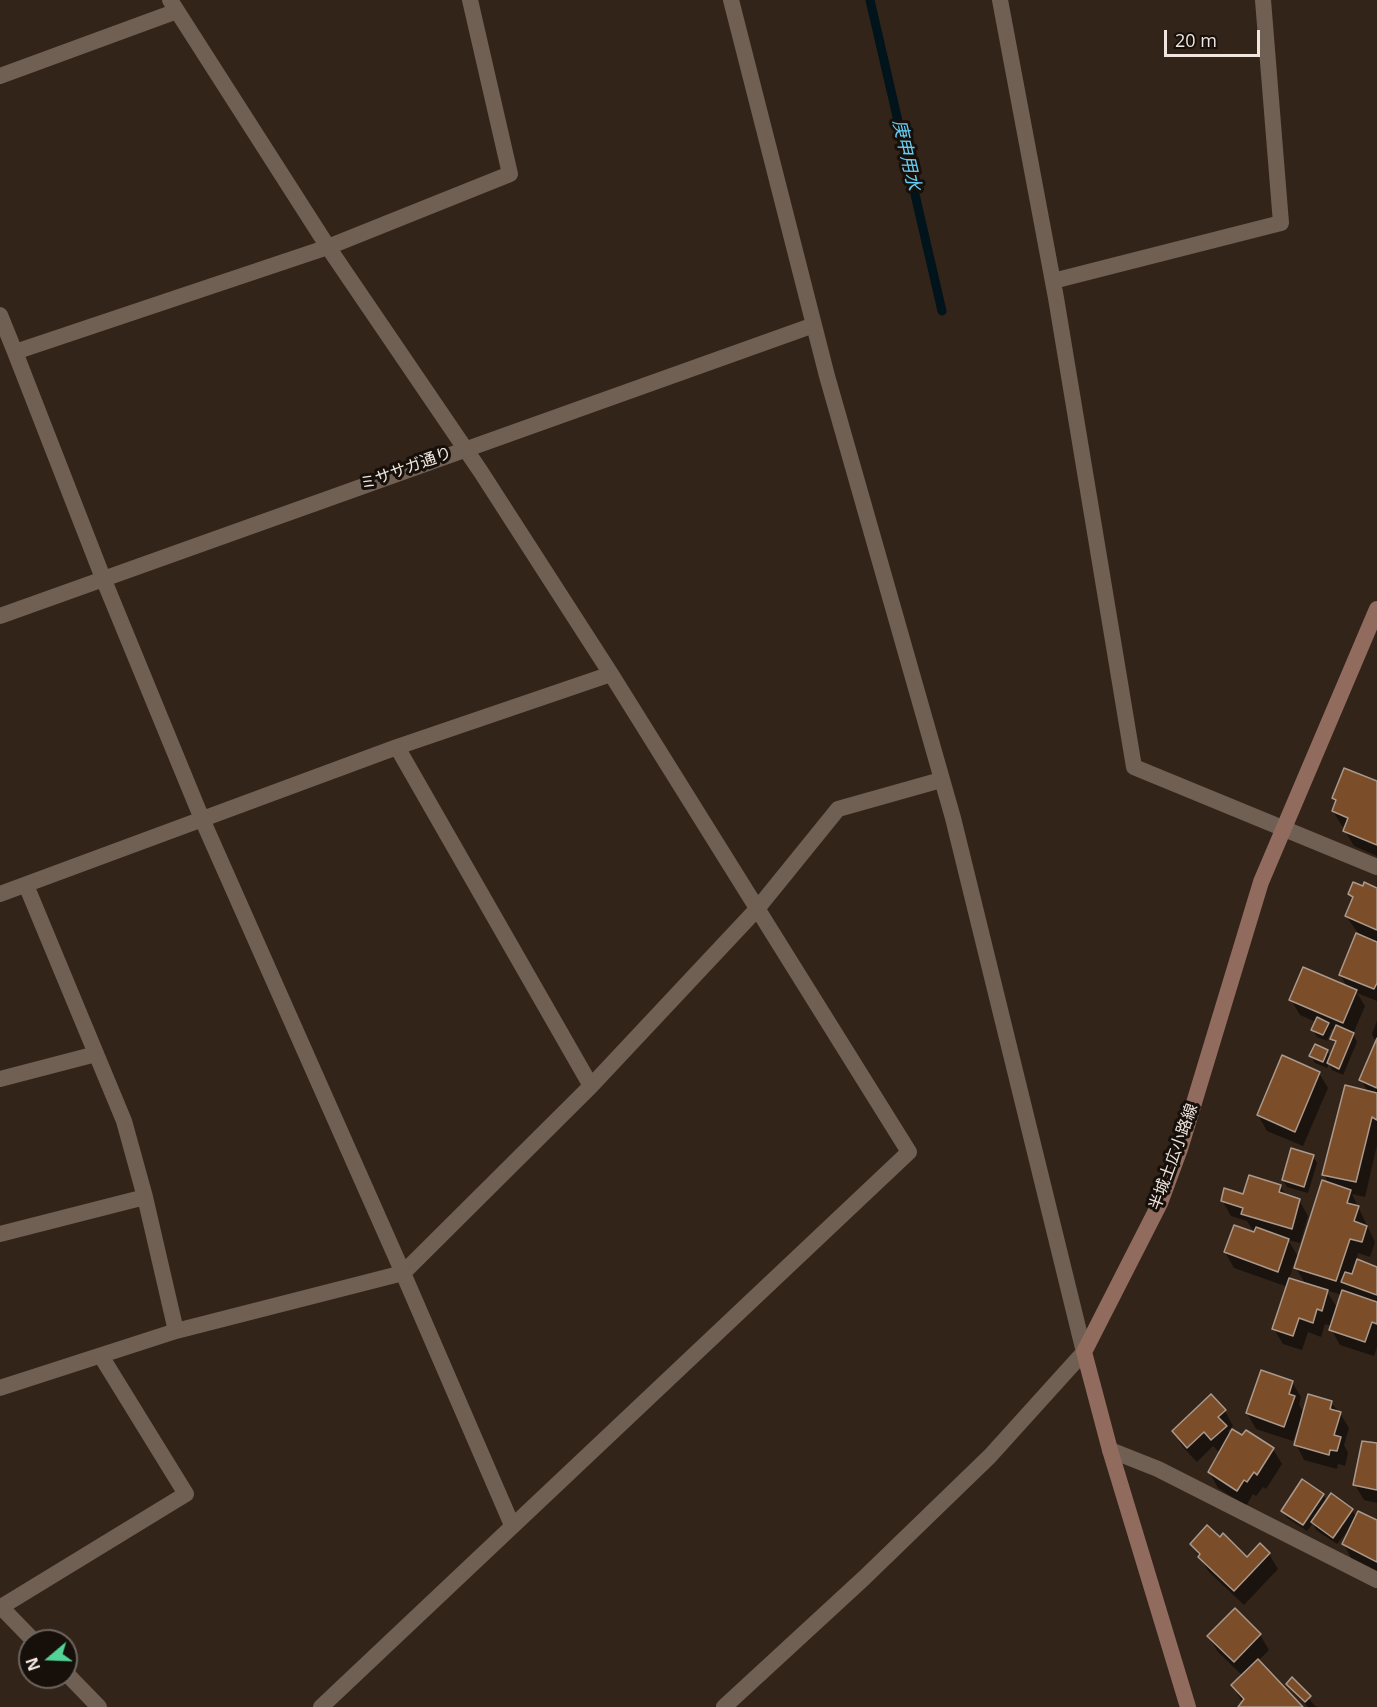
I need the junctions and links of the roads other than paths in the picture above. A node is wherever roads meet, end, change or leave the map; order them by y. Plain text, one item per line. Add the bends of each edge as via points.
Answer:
1 (470, 0) edge
2 (731, 0) edge
3 (1000, 0) edge
4 (1263, 0) edge
5 (174, 5) edge
6 (0, 76) edge
7 (328, 247) junction
8 (1053, 281) junction
9 (0, 315) edge
10 (814, 325) junction
11 (15, 352) junction
12 (465, 448) junction
13 (103, 578) junction
14 (1377, 609) edge
15 (0, 616) edge
16 (611, 674) junction
17 (397, 747) junction
18 (941, 780) junction
19 (202, 819) junction
20 (1284, 827) junction
21 (1377, 867) edge
22 (26, 885) junction
23 (0, 894) edge
24 (757, 909) junction
25 (96, 1054) junction
26 (0, 1079) edge
27 (591, 1086) junction
28 (145, 1197) junction
29 (0, 1234) edge
30 (403, 1273) junction
31 (177, 1331) junction
32 (1084, 1352) junction
33 (101, 1356) junction
34 (0, 1388) edge
35 (1110, 1450) junction
36 (512, 1525) junction
37 (1377, 1580) edge
38 (0, 1607) edge
39 (22, 1629) edge
40 (78, 1685) edge
41 (99, 1707) edge
42 (321, 1707) edge
43 (724, 1707) edge
44 (1188, 1707) edge

1 - 7 street via 510,174
2 - 10 street
3 - 8 street
4 - 8 street via 1281,223
5 - 6 street
5 - 7 street
7 - 11 street
7 - 12 street
8 - 20 street via 1134,767
9 - 11 street
10 - 12 street, ミササガ通り
10 - 18 street
11 - 13 street
12 - 13 street, ミササガ通り
12 - 16 street
13 - 15 street, ミササガ通り
13 - 19 street
14 - 20 main road, 半城土広小路線
16 - 17 street
16 - 24 street
17 - 19 street
17 - 27 street
18 - 24 street via 838,809
18 - 32 street
19 - 22 street
19 - 30 street
20 - 21 street
20 - 32 main road, 半城土広小路線 via 1261,882 1160,1203
22 - 23 street
22 - 25 street
24 - 27 street
24 - 36 street via 909,1152
25 - 26 street
25 - 28 street via 124,1121
27 - 30 street
28 - 29 street
28 - 31 street
30 - 31 street
30 - 36 street
31 - 33 street
32 - 35 main road
32 - 43 street via 990,1456
33 - 34 street
33 - 38 street via 186,1494
35 - 37 street via 1158,1470
35 - 44 main road
36 - 42 street
38 - 39 street
40 - 41 street

